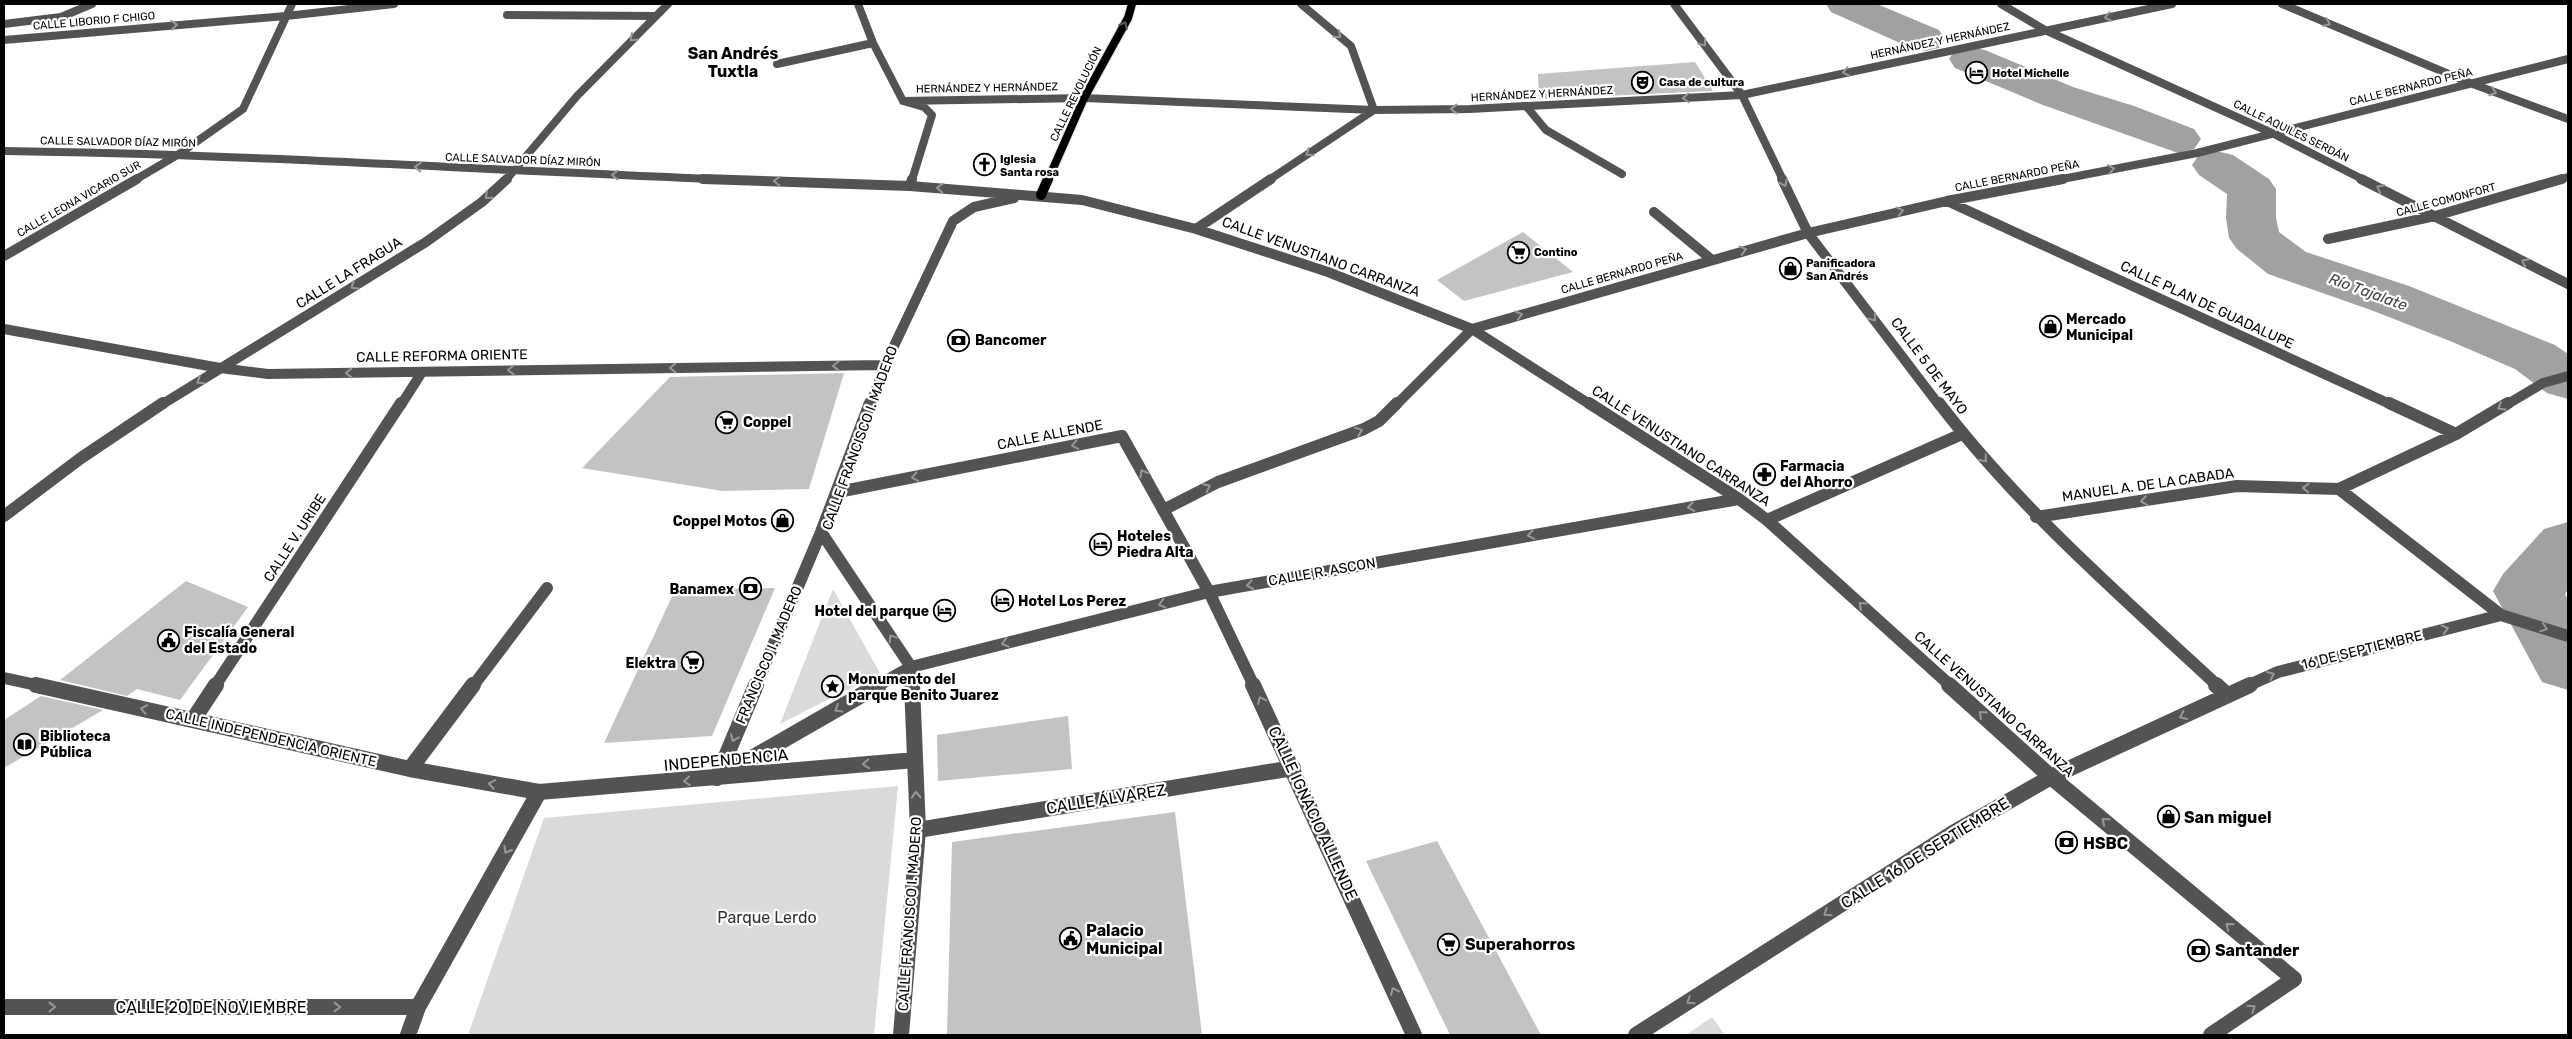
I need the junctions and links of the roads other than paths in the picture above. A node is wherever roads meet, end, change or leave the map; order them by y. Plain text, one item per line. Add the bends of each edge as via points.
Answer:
1 (92, 4) edge
2 (292, 4) edge
3 (394, 4) edge
4 (668, 4) edge
5 (858, 4) edge
6 (1132, 4) edge
7 (1301, 4) edge
8 (1674, 4) edge
9 (2001, 4) edge
10 (2172, 4) edge
11 (2282, 4) edge
12 (508, 15) dead end
13 (286, 16) junction
14 (656, 16) junction
15 (4, 24) edge
16 (2045, 30) junction
17 (4, 40) edge
18 (873, 43) junction
19 (2568, 59) edge
20 (777, 64) dead end
21 (2470, 84) junction
22 (1742, 95) junction
23 (1084, 98) junction
24 (902, 101) junction
25 (1526, 106) junction
26 (1374, 110) junction
27 (2568, 119) edge
28 (2272, 133) junction
29 (4, 151) edge
30 (179, 154) junction
31 (516, 172) junction
32 (1622, 174) dead end
33 (2568, 177) edge
34 (910, 186) junction
35 (1041, 195) junction
36 (964, 197) junction
37 (1946, 201) junction
38 (1654, 212) dead end
39 (2435, 216) junction
40 (952, 221) junction
41 (1196, 229) junction
42 (1808, 233) junction
43 (2328, 239) dead end
44 (4, 256) edge
45 (1711, 259) junction
46 (2568, 284) edge
47 (4, 329) edge
48 (1472, 329) junction
49 (885, 365) junction
50 (220, 368) junction
51 (422, 372) junction
52 (2568, 376) edge
53 (1962, 434) junction
54 (2456, 434) junction
55 (2339, 489) junction
56 (838, 492) junction
57 (1739, 499) junction
58 (1163, 510) junction
59 (4, 516) edge
60 (2036, 518) junction
61 (1767, 520) junction
62 (821, 532) junction
63 (547, 588) dead end
64 (1210, 592) junction
65 (2501, 615) junction
66 (2568, 636) edge
67 (911, 667) junction
68 (4, 678) edge
69 (2227, 695) junction
70 (193, 720) junction
71 (914, 760) junction
72 (1294, 768) junction
73 (410, 769) junction
74 (2051, 777) junction
75 (717, 778) junction
76 (540, 792) junction
77 (918, 830) junction
78 (418, 1007) junction
79 (4, 1008) edge
80 (408, 1035) edge
81 (901, 1035) edge
82 (1414, 1035) edge
83 (1636, 1035) edge
84 (2211, 1035) edge

1 - 15 street via 82,11 58,17
2 - 13 street, CALLE LEONA VICARIO SUR
3 - 13 street, CALLE LIBORIO F CHIGO
4 - 14 street, CALLE LA FRAGUA
5 - 18 street
23 -> 6 main road, CALLE REVOLUCIÓN via 1128,18
7 -> 26 street via 1351,46
8 -> 22 street, CALLE 5 DE MAYO
9 - 16 street, CALLE AQUILES SERDÁN
10 -> 16 street, HERNÁNDEZ Y HERNÁNDEZ
11 -> 21 street
12 - 14 street
17 -> 13 street, CALLE LIBORIO F CHIGO
13 - 30 street, CALLE LEONA VICARIO SUR via 243,109
14 -> 31 street, CALLE LA FRAGUA via 600,69
16 -> 22 street, HERNÁNDEZ Y HERNÁNDEZ
16 - 28 street, CALLE AQUILES SERDÁN
18 - 20 street
18 - 24 street
19 - 21 street, CALLE BERNARDO PEÑA
21 -> 27 street
21 - 28 street, CALLE BERNARDO PEÑA
22 -> 25 street, HERNÁNDEZ Y HERNÁNDEZ
22 -> 42 street, CALLE 5 DE MAYO
23 - 24 street, HERNÁNDEZ Y HERNÁNDEZ
23 - 26 street, HERNÁNDEZ Y HERNÁNDEZ
23 - 35 main road, CALLE REVOLUCIÓN
24 - 34 street via 924,107 932,115
25 -> 26 street, HERNÁNDEZ Y HERNÁNDEZ
25 - 32 street via 1546,130
26 -> 41 street
37 -> 28 street, CALLE BERNARDO PEÑA via 2198,153
39 -> 28 street, CALLE AQUILES SERDÁN
29 - 30 street, CALLE SALVADOR DÍAZ MIRÓN
31 -> 30 street, CALLE SALVADOR DÍAZ MIRÓN
30 - 44 street, CALLE LEONA VICARIO SUR
34 -> 31 street, CALLE SALVADOR DÍAZ MIRÓN
31 -> 50 street, CALLE LA FRAGUA via 444,231
33 - 39 street, CALLE COMONFORT
36 -> 34 street, CALLE SALVADOR DÍAZ MIRÓN
35 - 36 street, CALLE SALVADOR DÍAZ MIRÓN
35 - 40 street via 966,209
35 - 41 street, CALLE VENUSTIANO CARRANZA via 1082,200
36 - 40 street, CALLE FRANCISCO I. MADERO
42 -> 37 street, CALLE BERNARDO PEÑA
37 - 54 street, CALLE PLAN DE GUADALUPE
38 - 45 street
39 - 43 street, CALLE COMONFORT
46 -> 39 street, CALLE AQUILES SERDÁN
40 - 49 street, CALLE FRANCISCO I. MADERO
41 - 48 street, CALLE VENUSTIANO CARRANZA via 1328,272
45 -> 42 street, CALLE BERNARDO PEÑA
42 -> 53 street, CALLE 5 DE MAYO
48 -> 45 street, CALLE BERNARDO PEÑA
47 - 50 street, CALLE REFORMA ORIENTE
48 - 57 street, CALLE VENUSTIANO CARRANZA
58 -> 48 street via 1218,482 1379,421
49 -> 51 street, CALLE REFORMA ORIENTE
49 - 56 street, CALLE FRANCISCO I. MADERO
51 -> 50 street, CALLE REFORMA ORIENTE via 268,374
50 -> 59 street, CALLE LA FRAGUA via 54,476
51 - 70 street, CALLE V. URIBE
52 -> 54 street, MANUEL A. DE LA CABADA via 2543,383
53 -> 60 street, CALLE 5 DE MAYO
53 - 61 street
54 - 55 street, MANUEL A. DE LA CABADA
55 -> 60 street, MANUEL A. DE LA CABADA via 2237,486
55 - 65 street
58 -> 56 street, CALLE ALLENDE via 1122,436
56 - 62 street, CALLE FRANCISCO I. MADERO
57 - 61 street, CALLE VENUSTIANO CARRANZA
57 -> 64 street, CALLE R. ASCON
58 - 64 street, CALLE ALLENDE
60 - 69 street, CALLE 5 DE MAYO
74 -> 61 street, CALLE VENUSTIANO CARRANZA
67 -> 62 street, CALLE FRANCISCO I. MADERO
62 -> 75 street, FRANCISCO I. MADERO
63 - 73 street
64 -> 67 street, CALLE R. ASCON
72 -> 64 street, CALLE IGNACIO ALLENDE
65 -> 66 street
69 -> 65 street, 16 DE SEPTIEMBRE via 2278,672
67 - 71 street, CALLE FRANCISCO I. MADERO
67 -> 75 street, CALLE R. ASCON
70 -> 68 street, CALLE INDEPENDENCIA ORIENTE
69 -> 74 street, CALLE 16 DE SEPTIEMBRE
70 - 73 street, CALLE INDEPENDENCIA ORIENTE
71 -> 75 street, INDEPENDENCIA
77 -> 71 street, CALLE FRANCISCO I. MADERO
72 - 77 street, CALLE ÁLVAREZ
82 -> 72 street, CALLE IGNACIO ALLENDE
76 -> 73 street, CALLE INDEPENDENCIA ORIENTE
74 -> 83 street, CALLE 16 DE SEPTIEMBRE via 1953,833
84 -> 74 street, CALLE VENUSTIANO CARRANZA via 2294,980
75 -> 76 street, INDEPENDENCIA
76 -> 78 street
77 - 81 street, CALLE FRANCISCO I. MADERO
79 -> 78 street, CALLE 20 DE NOVIEMBRE
78 - 80 street

